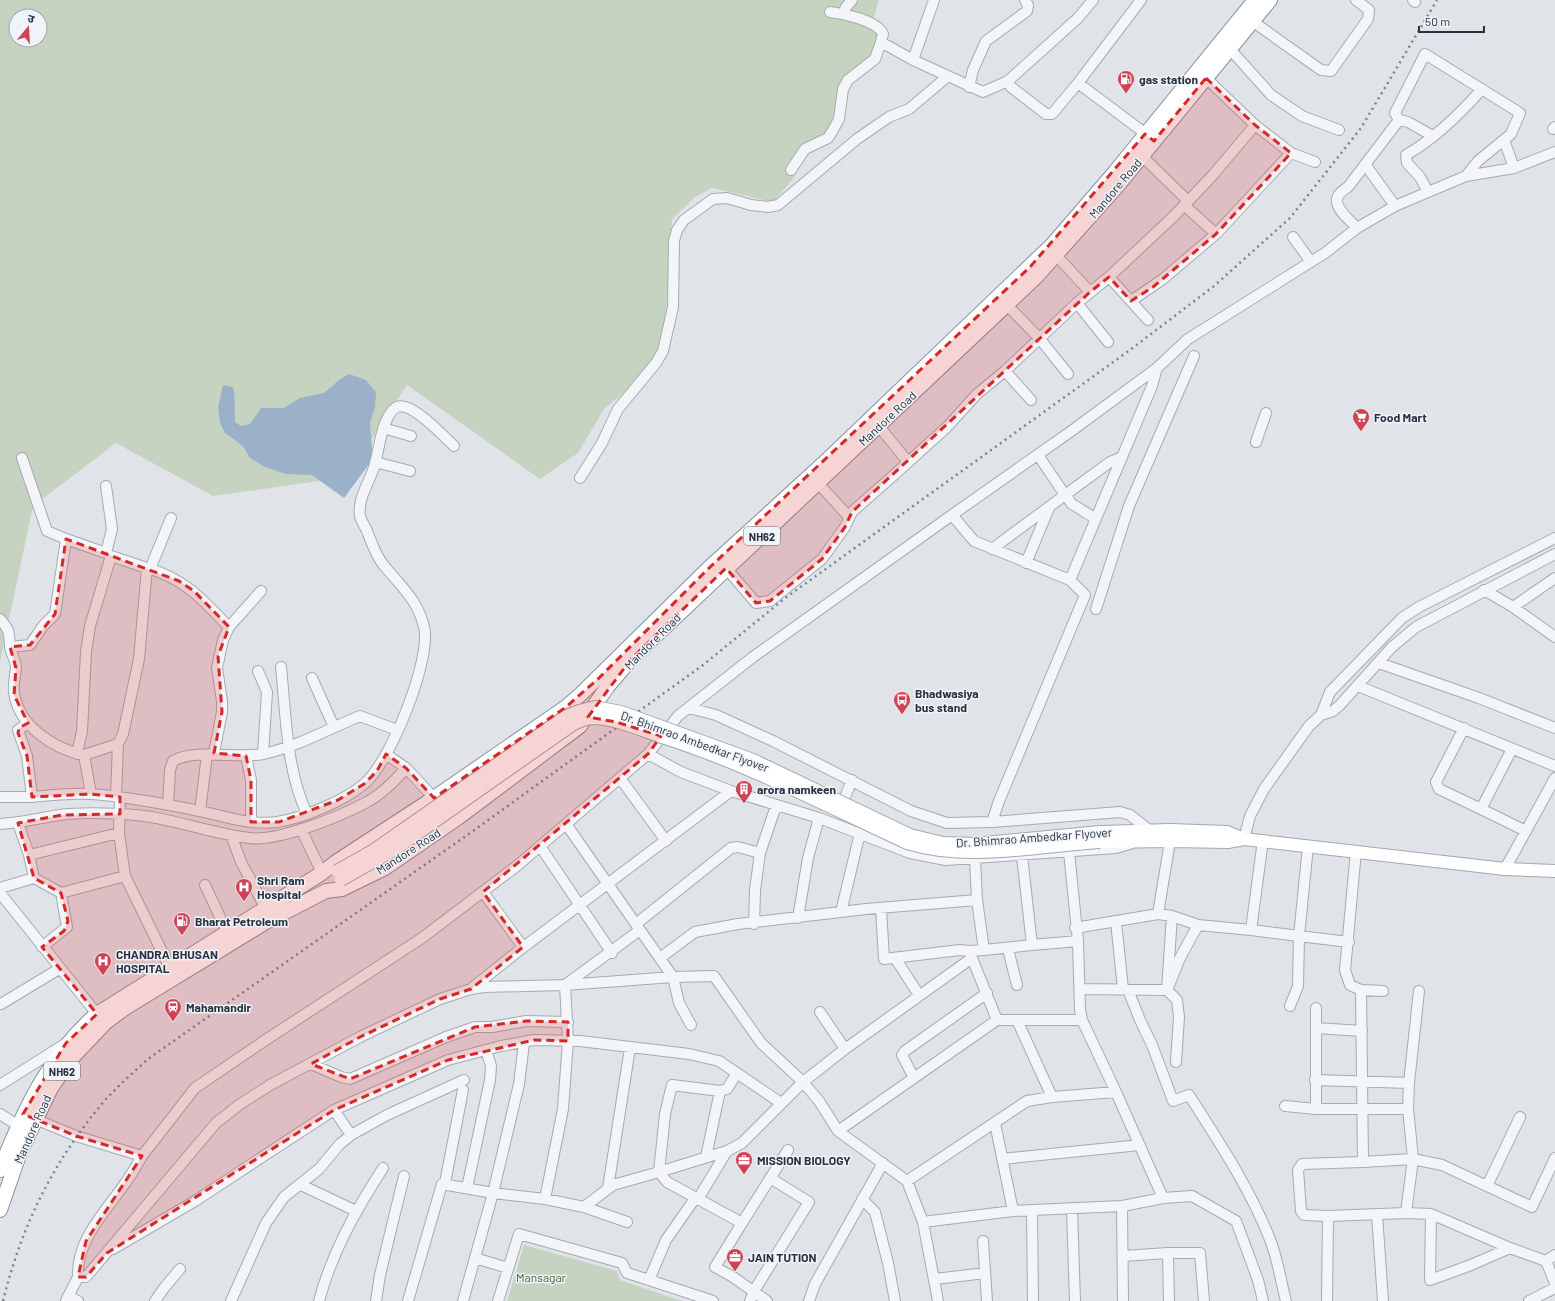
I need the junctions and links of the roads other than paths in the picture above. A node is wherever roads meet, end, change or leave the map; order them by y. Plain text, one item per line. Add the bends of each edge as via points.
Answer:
1 (852, 0) edge
2 (934, 0) edge
3 (1025, 0) edge
4 (1093, 0) edge
5 (1141, 0) edge
6 (1255, 0) edge
7 (1270, 0) edge
8 (1356, 0) edge
9 (830, 12) dead end
10 (843, 14) junction
11 (1252, 21) junction
12 (881, 42) junction
13 (1229, 48) junction
14 (912, 60) junction
15 (947, 77) junction
16 (1206, 78) junction
17 (1008, 81) junction
18 (1078, 83) junction
19 (969, 87) junction
20 (1482, 88) junction
21 (1399, 120) junction
22 (1255, 125) junction
23 (1339, 130) dead end
24 (1434, 136) junction
25 (1150, 137) junction
26 (1504, 140) junction
27 (1555, 152) edge
28 (1291, 153) junction
29 (1142, 156) junction
30 (1315, 162) dead end
31 (1365, 164) junction
32 (1514, 168) junction
33 (791, 170) dead end
34 (1466, 176) junction
35 (1428, 192) junction
36 (1186, 203) junction
37 (1395, 206) junction
38 (1357, 228) junction
39 (1216, 234) junction
40 (1293, 237) dead end
41 (1056, 255) junction
42 (1311, 262) junction
43 (1109, 277) junction
44 (1090, 292) junction
45 (1131, 301) junction
46 (1077, 303) junction
47 (1008, 305) junction
48 (1148, 320) dead end
49 (1040, 340) junction
50 (1108, 342) dead end
51 (1194, 356) dead end
52 (1157, 368) junction
53 (1005, 371) junction
54 (1068, 374) dead end
55 (1032, 400) dead end
56 (1266, 413) dead end
57 (878, 425) junction
58 (383, 428) junction
59 (411, 436) dead end
60 (1256, 442) dead end
61 (454, 446) dead end
62 (1038, 455) junction
63 (1122, 457) junction
64 (22, 458) dead end
65 (375, 462) junction
66 (908, 462) junction
67 (410, 471) dead end
68 (580, 478) dead end
69 (818, 483) junction
70 (106, 486) dead end
71 (1066, 496) junction
72 (1049, 508) junction
73 (952, 515) junction
74 (848, 516) junction
75 (171, 518) dead end
76 (1096, 519) junction
77 (1555, 538) edge
78 (66, 539) junction
79 (992, 549) junction
80 (109, 554) junction
81 (1555, 554) edge
82 (1026, 563) junction
83 (148, 568) junction
84 (726, 568) junction
85 (1070, 580) junction
86 (1553, 581) edge
87 (1484, 590) junction
88 (261, 591) dead end
89 (1514, 606) junction
90 (1096, 609) dead end
91 (0, 619) edge
92 (228, 627) junction
93 (1555, 637) edge
94 (10, 647) junction
95 (1379, 663) junction
96 (281, 667) dead end
97 (258, 671) dead end
98 (312, 678) dead end
99 (1358, 686) junction
100 (689, 708) junction
101 (1321, 715) junction
102 (28, 723) junction
103 (334, 727) junction
104 (1464, 728) junction
105 (1555, 728) edge
106 (397, 730) junction
107 (118, 744) junction
108 (290, 747) junction
109 (1512, 749) junction
110 (80, 754) junction
111 (210, 754) junction
112 (263, 754) junction
113 (386, 754) junction
114 (648, 754) junction
115 (246, 756) junction
116 (1555, 766) edge
117 (406, 768) junction
118 (620, 778) junction
119 (1555, 778) edge
120 (852, 780) junction
121 (731, 791) junction
122 (91, 794) junction
123 (0, 797) edge
124 (32, 797) junction
125 (118, 797) junction
126 (434, 798) junction
127 (168, 805) junction
128 (776, 806) junction
129 (1481, 809) junction
130 (200, 811) junction
131 (120, 814) junction
132 (307, 814) junction
133 (819, 818) junction
134 (251, 822) junction
135 (992, 822) junction
136 (18, 823) junction
137 (0, 824) edge
138 (566, 824) junction
139 (834, 824) junction
140 (301, 829) junction
141 (1149, 830) junction
142 (1526, 831) junction
143 (119, 833) junction
144 (860, 833) junction
145 (231, 835) junction
146 (1100, 837) junction
147 (1244, 839) junction
148 (1170, 840) junction
149 (1263, 840) junction
150 (666, 841) junction
151 (1140, 841) junction
152 (540, 846) junction
153 (1308, 846) junction
154 (1356, 851) junction
155 (1069, 852) junction
156 (760, 853) junction
157 (29, 855) junction
158 (1022, 856) junction
159 (975, 859) junction
160 (1505, 869) junction
161 (1555, 872) edge
162 (322, 873) junction
163 (125, 876) junction
164 (339, 876) junction
165 (34, 878) junction
166 (608, 884) junction
167 (205, 885) dead end
168 (0, 888) edge
169 (326, 892) junction
170 (483, 892) junction
171 (0, 893) edge
172 (61, 893) junction
173 (977, 900) junction
174 (580, 906) junction
175 (881, 908) junction
176 (266, 909) junction
177 (841, 912) junction
178 (1158, 914) junction
179 (1172, 916) junction
180 (798, 918) junction
181 (1116, 922) junction
182 (754, 924) junction
183 (1198, 926) junction
184 (638, 927) junction
185 (1075, 928) junction
186 (1252, 930) junction
187 (228, 932) junction
188 (1298, 936) junction
189 (1078, 941) junction
190 (1349, 942) junction
191 (1032, 946) junction
192 (42, 947) junction
193 (523, 947) junction
194 (1008, 949) junction
195 (984, 950) junction
196 (612, 953) junction
197 (971, 955) junction
198 (660, 958) junction
199 (895, 958) junction
200 (170, 968) junction
201 (60, 969) junction
202 (673, 977) junction
203 (565, 985) junction
204 (1017, 985) dead end
205 (471, 989) junction
206 (1080, 989) junction
207 (1126, 990) junction
208 (1167, 990) junction
209 (1362, 990) junction
210 (1383, 991) dead end
211 (1419, 991) dead end
212 (987, 993) junction
213 (919, 995) junction
214 (0, 1004) edge
215 (1290, 1006) dead end
216 (1316, 1008) dead end
217 (820, 1012) dead end
218 (97, 1014) junction
219 (997, 1020) junction
220 (1017, 1020) junction
221 (1082, 1020) junction
222 (568, 1022) junction
223 (691, 1025) dead end
224 (1316, 1028) junction
225 (1362, 1031) junction
226 (568, 1041) junction
227 (524, 1042) junction
228 (66, 1043) junction
229 (630, 1048) junction
230 (845, 1049) junction
231 (486, 1050) junction
232 (1176, 1062) dead end
233 (311, 1064) junction
234 (737, 1073) junction
235 (914, 1078) junction
236 (1316, 1080) junction
237 (803, 1082) junction
238 (1362, 1082) junction
239 (1409, 1083) junction
240 (0, 1085) edge
241 (720, 1091) junction
242 (1116, 1092) junction
243 (1052, 1097) junction
244 (781, 1103) junction
245 (1285, 1106) dead end
246 (1362, 1108) junction
247 (1316, 1109) junction
248 (1408, 1109) junction
249 (334, 1110) junction
250 (0, 1114) edge
251 (1520, 1117) dead end
252 (20, 1119) junction
253 (36, 1119) junction
254 (995, 1123) junction
255 (838, 1131) junction
256 (351, 1135) junction
257 (1140, 1146) junction
258 (788, 1150) dead end
259 (727, 1151) junction
260 (142, 1156) junction
261 (706, 1157) junction
262 (1555, 1158) edge
263 (1002, 1159) junction
264 (1413, 1159) junction
265 (1362, 1162) junction
266 (883, 1163) junction
267 (383, 1168) dead end
268 (0, 1170) edge
269 (659, 1172) junction
270 (404, 1176) dead end
271 (770, 1178) junction
272 (907, 1181) junction
273 (445, 1183) junction
274 (301, 1185) junction
275 (1487, 1186) junction
276 (467, 1188) junction
277 (608, 1188) junction
278 (493, 1193) junction
279 (697, 1198) junction
280 (1163, 1198) junction
281 (545, 1199) junction
282 (862, 1199) junction
283 (1122, 1206) junction
284 (584, 1207) junction
285 (1072, 1209) junction
286 (0, 1210) edge
287 (1032, 1210) junction
288 (356, 1211) junction
289 (1013, 1211) junction
290 (1406, 1213) junction
291 (1378, 1214) junction
292 (1431, 1214) junction
293 (1328, 1216) junction
294 (627, 1222) dead end
295 (923, 1222) junction
296 (742, 1223) junction
297 (983, 1241) dead end
298 (1510, 1248) junction
299 (107, 1253) junction
300 (1168, 1253) junction
301 (1555, 1255) edge
302 (1123, 1256) junction
303 (475, 1258) junction
304 (1546, 1261) junction
305 (508, 1268) junction
306 (180, 1269) dead end
307 (985, 1273) junction
308 (78, 1277) junction
309 (935, 1279) junction
310 (649, 1280) junction
311 (1555, 1283) edge
312 (1555, 1288) edge
313 (754, 1291) junction
314 (67, 1298) edge
315 (78, 1301) edge
316 (155, 1301) edge
317 (231, 1301) edge
318 (319, 1301) edge
319 (376, 1301) edge
320 (408, 1301) edge
321 (463, 1301) edge
322 (498, 1301) edge
323 (713, 1301) edge
324 (750, 1301) edge
325 (767, 1301) edge
326 (809, 1301) edge
327 (895, 1301) edge
328 (938, 1301) edge
329 (987, 1301) edge
330 (1033, 1301) edge
331 (1075, 1301) edge
332 (1123, 1301) edge
333 (1169, 1301) edge
334 (1204, 1301) edge
335 (1262, 1301) edge
336 (1286, 1301) edge
337 (1327, 1301) edge
338 (1383, 1301) edge
339 (1529, 1301) edge

1 - 10 street
2 - 14 street
3 - 19 street via 1028,5 1027,11 986,41 973,70
4 - 17 street via 1078,18
5 - 18 street
6 - 25 highway, Mandore Road / NH62
7 - 11 highway, Mandore Road / NH62
8 - 11 street via 1369,10 1368,19 1330,71 1321,70
9 - 10 street
10 - 12 street via 877,26 883,34
11 - 13 highway, Mandore Road / NH62
12 - 14 street
12 - 33 street via 874,59 848,80 843,89 839,119 828,138 805,149
13 - 16 highway, Mandore Road / NH62
13 - 23 street via 1271,94 1302,116
14 - 15 street
15 - 19 street
15 - 68 street via 909,109 889,117 857,139 778,205 768,207 727,198 713,199 684,220 677,230 674,241 673,307 662,351 656,363 618,409 599,449
16 - 22 street
16 - 25 highway, Mandore Road / NH62
17 - 18 street via 1011,87 1046,114 1056,111
17 - 19 street via 983,92
18 - 25 street
20 - 21 street via 1425,54 1395,112
20 - 24 street via 1466,107
20 - 26 street via 1520,113 1511,134
21 - 24 street
21 - 31 street
22 - 28 street
22 - 36 street
24 - 35 street via 1406,155 1405,159 1420,177
25 - 29 highway, Mandore Road / NH62
25 - 126 highway, Mandore Road / NH62 via 1030,268 708,569 599,678 566,706
26 - 32 street
26 - 34 street via 1478,160
27 - 32 street
28 - 30 street
28 - 39 street
29 - 36 street
29 - 41 highway, Mandore Road / NH62
31 - 37 street
31 - 38 street via 1348,187 1338,195 1337,200 1341,210
32 - 34 street
34 - 35 street
35 - 37 street
36 - 39 street
36 - 43 street
37 - 38 street
38 - 42 street
39 - 45 street
40 - 42 street
41 - 44 street
41 - 47 highway, Mandore Road / NH62
42 - 52 street via 1188,338
43 - 44 street
43 - 45 street
44 - 46 street
45 - 48 street
46 - 49 street
46 - 50 street
47 - 49 street
47 - 57 highway, Mandore Road / NH62
49 - 53 street
49 - 54 street
51 - 90 street via 1134,494
52 - 62 street
52 - 63 street
53 - 55 street
53 - 66 street via 977,394 947,427
56 - 60 street
57 - 66 street
57 - 69 highway, Mandore Road / NH62
58 - 59 street
58 - 61 street via 390,413 401,406 425,419
58 - 65 street
62 - 71 street
62 - 73 street
63 - 71 street via 1110,462
63 - 76 street
64 - 78 street via 47,531
65 - 67 street
65 - 106 street via 364,492 360,516 372,545 385,567 405,588 417,608 425,629 423,661
66 - 74 street
69 - 74 street
69 - 84 highway, Mandore Road / NH62
70 - 80 street via 112,529
71 - 72 street
71 - 76 street via 1072,504
72 - 79 street
72 - 82 street
73 - 79 street via 974,541
73 - 100 street via 753,657
74 - 84 street via 845,527 822,559 770,601 756,603
75 - 83 street
76 - 85 street
77 - 101 street via 1402,618 1330,692
78 - 80 street
78 - 94 street via 55,614 30,645
79 - 82 street
80 - 83 street
80 - 110 street via 90,626 86,652
81 - 87 street
82 - 85 street
83 - 92 street via 179,581 194,592
83 - 107 street via 138,659 123,734
84 - 169 highway, Mandore Road / NH62 via 631,659 580,726 459,817 385,868 342,889
85 - 135 street via 1085,595 998,801
86 - 89 street
87 - 89 street
87 - 95 street via 1416,627 1392,647
88 - 92 street
89 - 93 street
91 - 94 street via 9,631
92 - 111 street via 218,656 217,668 222,712
94 - 102 street via 16,668 14,695
95 - 99 street
95 - 105 street
96 - 108 street
97 - 112 street via 267,692
98 - 103 street
99 - 101 street via 1334,711
99 - 104 street
100 - 114 street via 678,716
100 - 120 street via 716,715
101 - 147 street via 1310,726 1264,789 1250,816
102 - 110 street via 46,740
102 - 124 street via 18,730 27,756
103 - 106 street via 360,716
103 - 108 street
104 - 109 street
104 - 129 street via 1436,782 1439,789
106 - 113 street
107 - 110 street
107 - 125 street
108 - 112 street
108 - 132 street via 301,801
109 - 116 street
109 - 129 street
110 - 122 street
111 - 115 street
111 - 127 street via 179,758 173,762 170,770
111 - 130 street
112 - 115 street
113 - 117 street
113 - 132 street via 377,771 364,784 338,800
114 - 118 street
114 - 121 street via 681,772
115 - 134 street via 251,780
117 - 126 street
117 - 140 street via 386,789 365,803
118 - 138 street
118 - 150 street
119 - 142 street
120 - 135 street via 911,811 947,823
120 - 139 street
121 - 128 street
121 - 150 street
122 - 124 street
122 - 125 street
123 - 124 street
125 - 127 street
125 - 131 street
126 - 162 highway, Mandore Road / NH62
127 - 130 street
128 - 133 street
128 - 156 street
129 - 142 street
130 - 134 street
131 - 136 street via 62,815
131 - 143 street
131 - 145 street via 151,816
132 - 134 street via 279,822
133 - 139 street
133 - 180 street via 808,858
135 - 141 street via 1120,812 1130,815
136 - 137 street
136 - 157 street
138 - 152 street
138 - 166 street
139 - 144 street
140 - 145 street via 251,839
140 - 162 street
141 - 146 main road, Dr. Bhimrao Ambedkar Flyover
141 - 147 main road, Dr. Bhimrao Ambedkar Flyover via 1227,832
142 - 160 street
143 - 157 street
143 - 163 street
144 - 159 street via 910,853 946,860
144 - 177 street
145 - 176 street via 241,862
146 - 151 main road, Dr. Bhimrao Ambedkar Flyover
146 - 164 main road, Dr. Bhimrao Ambedkar Flyover, bridge via 974,844 943,843 910,835 752,760 621,712 595,708 566,716
147 - 148 main road, Dr. Bhimrao Ambedkar Flyover via 1228,842
147 - 149 main road
148 - 151 main road, Dr. Bhimrao Ambedkar Flyover
148 - 178 street
149 - 153 main road
149 - 186 street
150 - 166 street
151 - 155 street via 1116,848
152 - 170 street
152 - 174 street
153 - 154 main road
153 - 188 street
154 - 160 main road
154 - 190 street
155 - 158 street
155 - 185 street
156 - 182 street
156 - 184 street via 738,847 731,848
157 - 165 street
158 - 159 street
158 - 191 street
159 - 173 street
160 - 161 main road
162 - 164 main road, Dr. Bhimrao Ambedkar Flyover
162 - 176 highway, Mandore Road / NH62
163 - 172 street
163 - 200 street
164 - 169 main road, Dr. Bhimrao Ambedkar Flyover
165 - 168 street
165 - 172 street
166 - 174 street
166 - 184 street
167 - 187 street
169 - 253 highway, Mandore Road / NH62 via 266,922 106,1022 69,1061 51,1088
170 - 193 street
170 - 260 street via 422,938 195,1088
171 - 192 street
172 - 192 street via 67,927
173 - 175 street
173 - 195 street
174 - 193 street
174 - 196 street
175 - 177 street
175 - 199 street via 884,959
176 - 187 highway, Mandore Road / NH62
177 - 180 street
178 - 179 street
178 - 181 street
179 - 183 street
179 - 208 street
180 - 182 street
181 - 185 street
181 - 207 street
182 - 198 street via 695,932
183 - 186 street
183 - 208 street via 1180,958
184 - 196 street
184 - 198 street
185 - 189 street
186 - 188 street
187 - 200 highway, Mandore Road / NH62
188 - 190 street
188 - 215 street via 1298,986
189 - 191 street
189 - 206 street
190 - 209 street via 1345,970 1350,985
191 - 194 street
192 - 201 street
193 - 205 street
194 - 195 street
194 - 204 street
195 - 197 street
196 - 203 street
197 - 199 street via 960,950
197 - 212 street
197 - 213 street
198 - 202 street
199 - 213 street
200 - 218 highway, Mandore Road / NH62
201 - 214 street
201 - 218 street
202 - 203 street
202 - 223 street via 679,1003
202 - 237 street via 714,976 761,1043
203 - 205 street
203 - 222 street
205 - 233 street via 440,999 360,1037
206 - 207 street
206 - 221 street
207 - 208 street
207 - 336 street via 1152,1044 1173,1101 1189,1095 1230,1161 1260,1217 1271,1243
208 - 232 street via 1176,1000 1179,1017
209 - 210 street
209 - 225 street
211 - 239 street
212 - 219 street
212 - 235 street via 905,1051 902,1055
213 - 230 street
216 - 224 street
217 - 230 street
218 - 228 highway, Mandore Road / NH62
219 - 220 street
219 - 235 street
220 - 221 street
220 - 243 street
221 - 242 street
222 - 226 street
222 - 233 street via 526,1021 475,1027 350,1079
224 - 225 street
224 - 236 street
225 - 238 street
226 - 227 street
226 - 229 street
226 - 281 street via 563,1109
227 - 231 street
227 - 278 street via 519,1084
228 - 240 street
228 - 252 highway, Mandore Road / NH62
229 - 234 street via 689,1054 719,1061
229 - 277 street
230 - 237 street
231 - 249 street via 448,1060
231 - 276 street via 491,1066 490,1080
233 - 299 street via 270,1085 216,1123
234 - 241 street via 727,1088
234 - 244 street
235 - 255 street
236 - 238 street
236 - 247 street
237 - 244 street
237 - 255 street
238 - 239 street
238 - 246 street
239 - 248 street
241 - 261 street
241 - 269 street via 672,1085 665,1114
242 - 243 street
242 - 257 street
243 - 254 street via 1026,1101
244 - 259 street via 742,1143
245 - 247 street
246 - 247 street
246 - 248 street
246 - 265 street
248 - 264 street
249 - 256 street
249 - 299 street via 195,1201
250 - 252 street
251 - 275 street
252 - 253 street
252 - 268 highway, Mandore Road / NH62
253 - 260 street via 76,1136
253 - 286 highway, Mandore Road / NH62 via 20,1152
254 - 263 street
254 - 272 street
255 - 266 street
256 - 273 street via 387,1115 463,1085
256 - 274 street
257 - 263 street
257 - 280 street
258 - 271 street
259 - 261 street
259 - 279 street
260 - 308 street via 126,1183 100,1216 86,1241
261 - 269 street
262 - 275 street via 1532,1207
263 - 289 street
264 - 265 street
264 - 275 street via 1442,1165
264 - 290 street
265 - 293 street via 1299,1166 1301,1211 1304,1215
266 - 272 street
266 - 282 street
267 - 288 street
269 - 277 street
269 - 279 street via 667,1182
270 - 319 street
271 - 296 street
271 - 313 street via 809,1202
272 - 295 street
273 - 276 street
273 - 320 street via 440,1188
274 - 288 street
274 - 317 street via 284,1197 266,1223
276 - 278 street
277 - 284 street
278 - 281 street
278 - 303 street
279 - 296 street
279 - 310 street via 666,1240
280 - 283 street
280 - 335 street via 1192,1196 1236,1221 1258,1280
281 - 284 street
282 - 326 street via 815,1284
282 - 327 street via 875,1212
283 - 285 street
283 - 302 street
284 - 294 street
285 - 287 street
285 - 331 street
287 - 289 street
287 - 330 street
288 - 318 street via 337,1249
289 - 295 street
290 - 291 street
290 - 292 street
291 - 293 street
291 - 338 street
292 - 298 street
292 - 298 street via 1430,1280
293 - 337 street
295 - 309 street
296 - 313 street via 715,1268
297 - 307 street
298 - 304 street
299 - 308 street via 86,1277
300 - 302 street
300 - 333 street
300 - 334 street via 1200,1253
301 - 304 street
302 - 332 street
303 - 305 street
303 - 321 street
304 - 311 street
305 - 310 street via 519,1234 622,1263 627,1272
305 - 322 street
306 - 316 street
307 - 309 street
307 - 329 street
308 - 314 street
309 - 328 street
310 - 323 street
312 - 339 street
313 - 324 street
313 - 325 street
314 - 315 street

